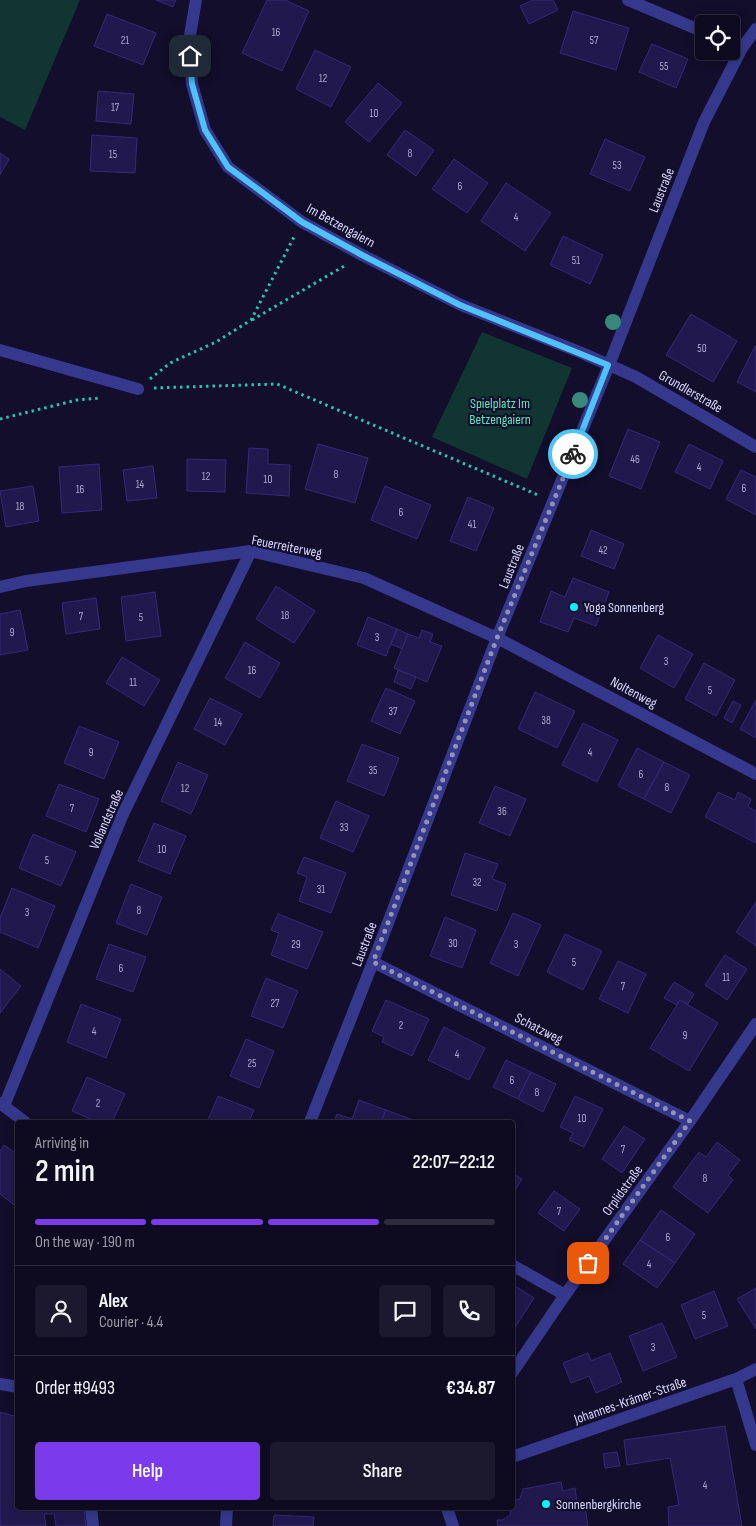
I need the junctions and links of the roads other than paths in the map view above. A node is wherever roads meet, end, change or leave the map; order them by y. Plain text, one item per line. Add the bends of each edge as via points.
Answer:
1 (196, 0) edge
2 (628, 0) edge
3 (695, 28) edge
4 (756, 30) edge
5 (740, 43) edge
6 (730, 60) edge
7 (0, 350) edge
8 (608, 365) junction
9 (138, 388) road end
10 (756, 447) edge
11 (251, 551) junction
12 (0, 587) edge
13 (497, 638) junction
14 (756, 774) edge
15 (373, 962) junction
16 (756, 1024) edge
17 (2, 1104) edge
18 (22, 1120) edge
19 (311, 1120) edge
20 (690, 1121) junction
21 (515, 1267) edge
22 (565, 1295) junction
23 (515, 1369) edge
24 (756, 1369) edge
25 (736, 1379) junction
26 (0, 1384) edge
27 (15, 1386) edge
28 (756, 1445) edge
29 (515, 1456) edge
30 (91, 1510) edge
31 (228, 1510) edge
32 (448, 1510) edge
33 (93, 1526) edge
34 (226, 1526) edge
35 (453, 1526) edge

1 - 8 street, Im Betzengaiern via 189,42 192,84 205,130 228,167 302,222 362,255 460,305
2 - 3 street
4 - 5 street, Laustraße
6 - 8 street, Laustraße
7 - 9 street
8 - 10 street, Grundlerstraße via 636,376
8 - 13 street, Laustraße
11 - 12 street, Feuerreiterweg
11 - 13 street, Feuerreiterweg via 364,578
11 - 17 street, Vollandstraße via 123,814
13 - 14 street, Noltenweg
13 - 15 street, Laustraße
15 - 19 street, Laustraße
15 - 20 street, Schatzweg
16 - 20 street, Orplidstraße
17 - 18 street
20 - 22 street, Orplidstraße
21 - 22 street
22 - 23 street, Orplidstraße
24 - 25 street, Johannes-Krämer-Straße
25 - 28 street
25 - 29 street, Johannes-Krämer-Straße
26 - 27 street
30 - 33 street
31 - 34 street
32 - 35 street

